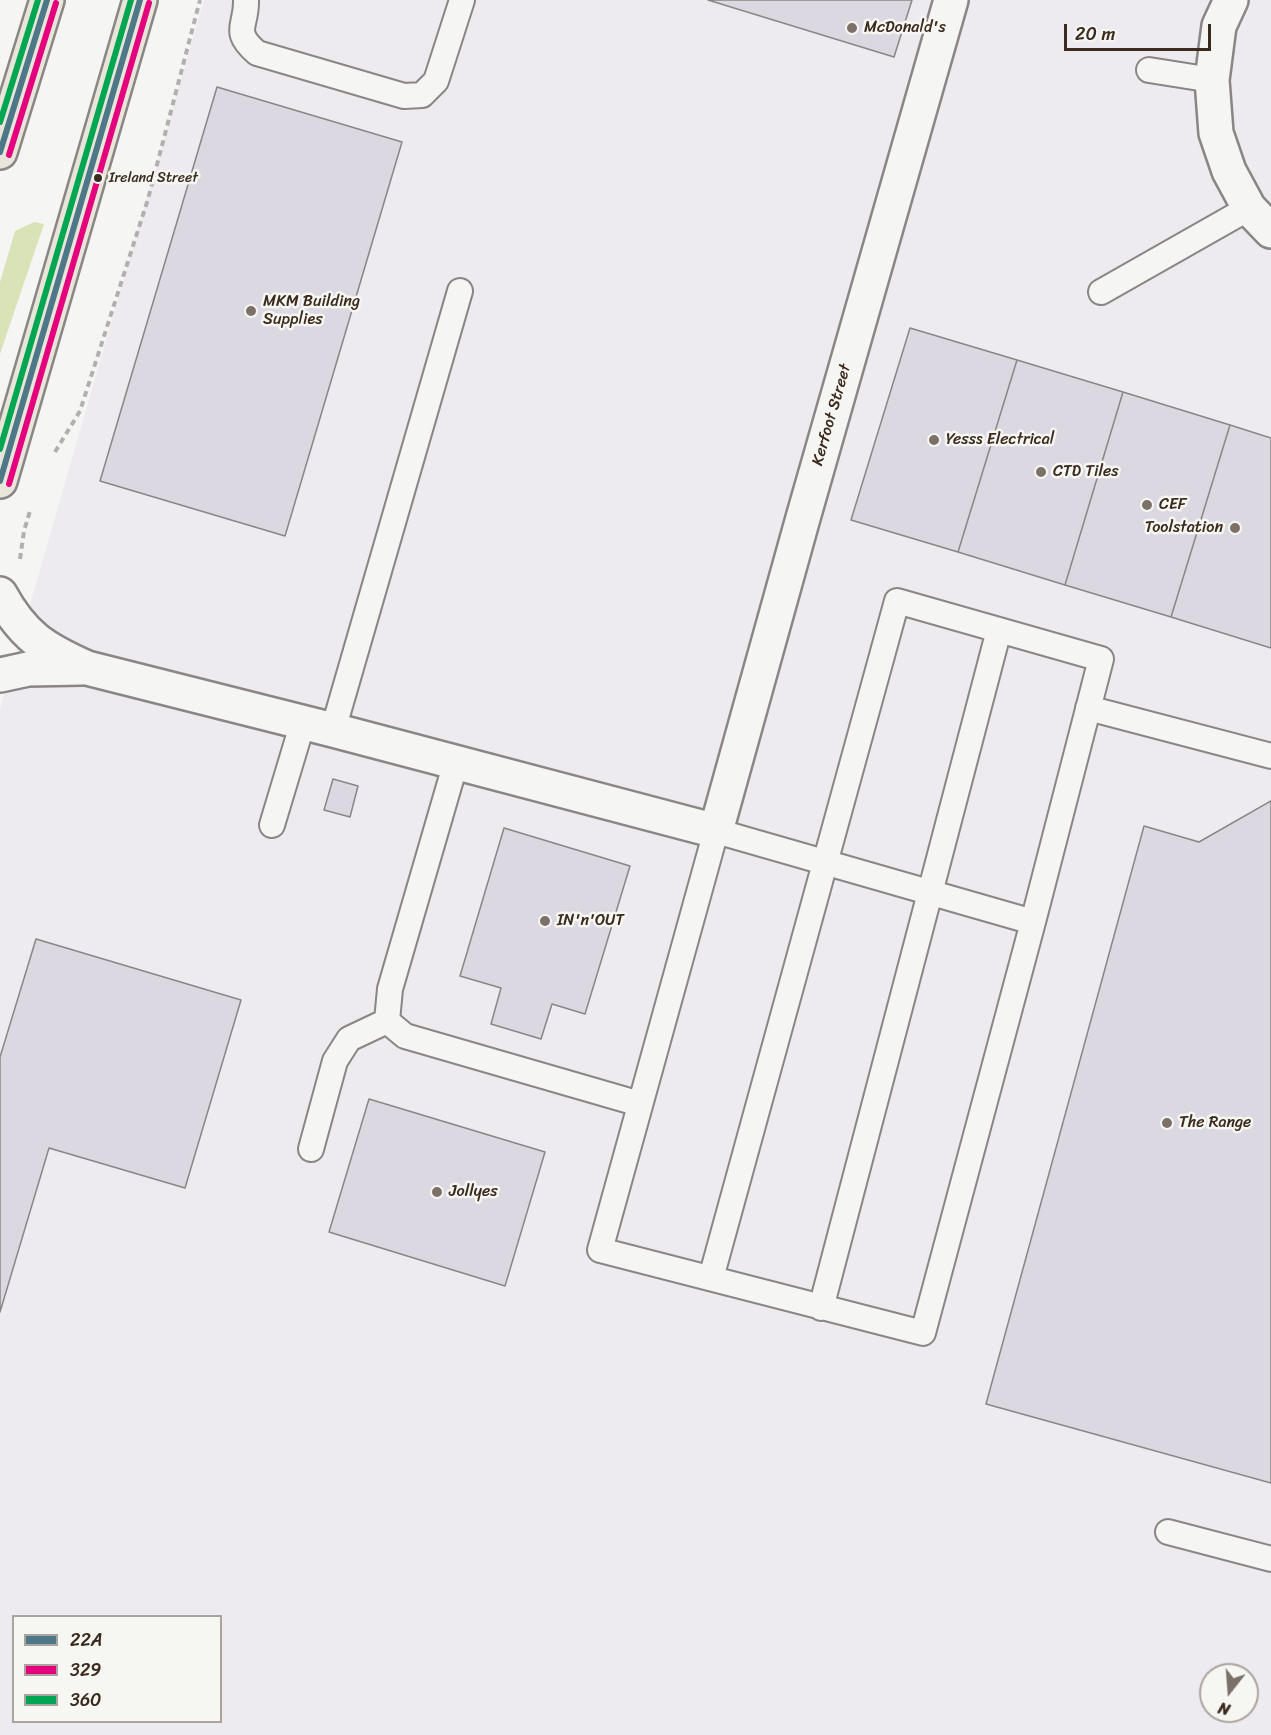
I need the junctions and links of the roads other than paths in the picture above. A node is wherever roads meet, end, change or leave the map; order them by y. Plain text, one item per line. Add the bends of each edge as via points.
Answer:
1 (47, 0) edge
2 (140, 0) edge
3 (462, 0) edge
4 (951, 0) edge
5 (1231, 0) edge
6 (246, 1) edge
7 (1149, 70) dead end
8 (1212, 80) junction
9 (0, 152) edge
10 (1249, 208) junction
11 (1271, 231) edge
12 (460, 291) dead end
13 (1101, 292) dead end
14 (0, 482) edge
15 (0, 594) edge
16 (999, 630) junction
17 (87, 668) junction
18 (0, 675) edge
19 (1088, 708) junction
20 (318, 726) junction
21 (1271, 756) edge
22 (456, 762) junction
23 (272, 825) dead end
24 (716, 831) junction
25 (824, 862) junction
26 (931, 893) junction
27 (1033, 922) junction
28 (387, 1021) junction
29 (640, 1104) junction
30 (311, 1149) dead end
31 (711, 1278) junction
32 (821, 1308) junction
33 (1168, 1532) dead end
34 (1271, 1559) edge

1 - 9 highway
2 - 14 highway
3 - 6 lane via 436,81 422,95 404,96 257,53 244,41 241,27
4 - 24 street, Kerfoot Street
5 - 8 street via 1219,26
7 - 8 lane
8 - 10 street via 1216,133 1229,171
10 - 11 street
10 - 13 lane
12 - 20 lane
15 - 17 street via 36,641 56,655
16 - 19 lane via 1101,659
16 - 25 lane via 897,601
16 - 26 lane
17 - 18 street via 28,669
17 - 20 street
19 - 21 lane
19 - 27 lane
20 - 22 street
20 - 23 lane
22 - 24 street
22 - 28 lane via 390,989
24 - 25 lane
24 - 29 lane
25 - 26 lane
25 - 31 lane
26 - 27 lane
26 - 32 lane
27 - 32 lane via 923,1333
28 - 29 lane via 405,1036
28 - 30 lane via 349,1039 334,1061
29 - 31 lane via 600,1250
31 - 32 lane
33 - 34 lane

